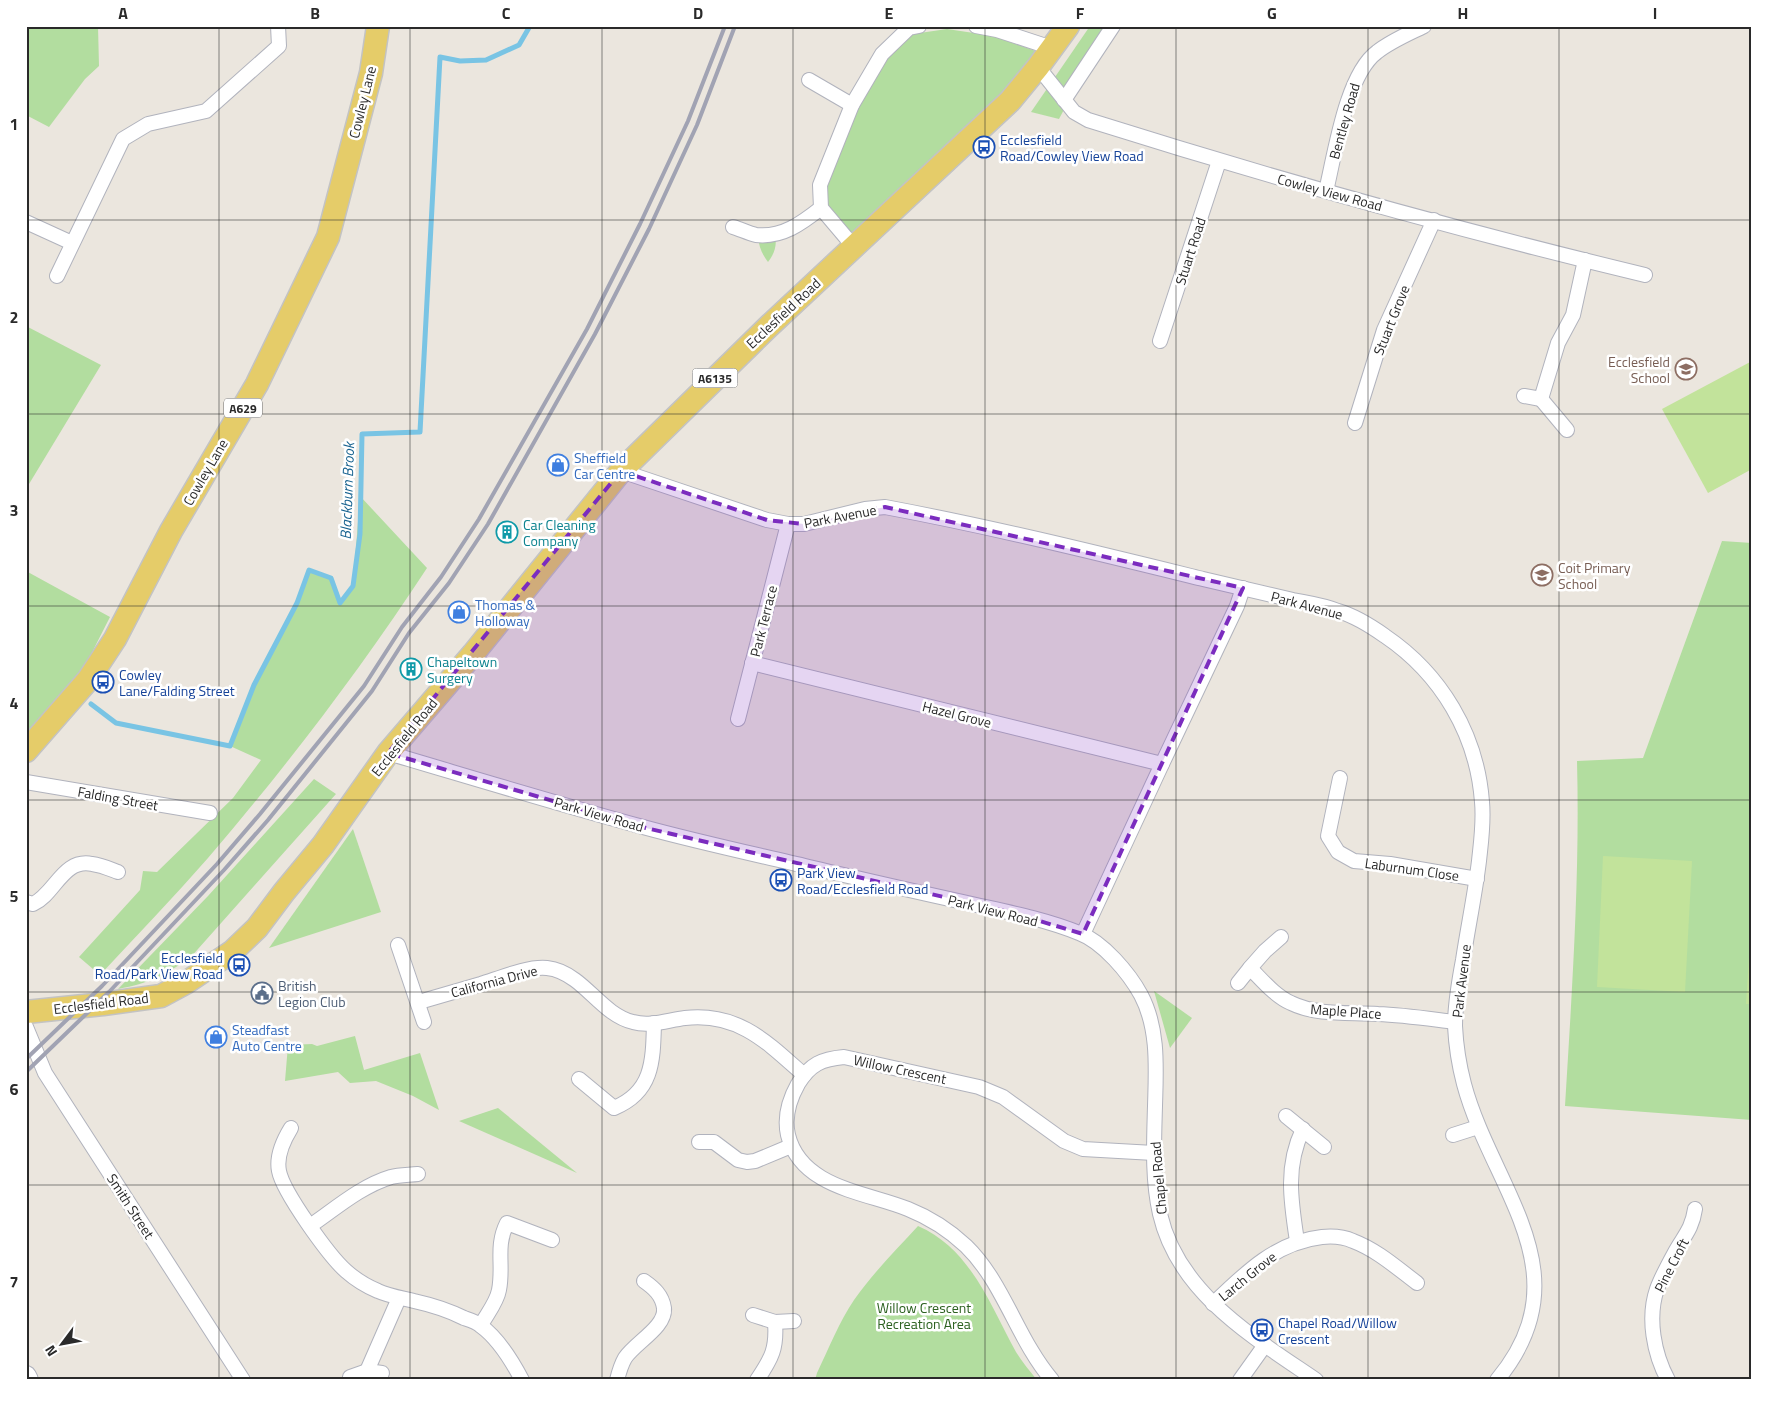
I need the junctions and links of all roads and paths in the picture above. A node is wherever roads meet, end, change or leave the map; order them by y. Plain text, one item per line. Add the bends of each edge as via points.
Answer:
1 (278, 26) edge
2 (378, 26) edge
3 (976, 26) edge
4 (1068, 26) edge
5 (1113, 26) edge
6 (1424, 26) edge
7 (912, 27) edge
8 (1052, 48) junction
9 (1038, 67) junction
10 (806, 78) dead end
11 (1064, 100) junction
12 (852, 106) junction
13 (1219, 162) junction
14 (1326, 191) junction
15 (821, 208) junction
16 (1434, 220) junction
17 (26, 222) edge
18 (733, 227) dead end
19 (72, 243) junction
20 (854, 247) junction
21 (1585, 260) junction
22 (1645, 275) dead end
23 (57, 276) dead end
24 (1160, 340) dead end
25 (1524, 396) dead end
26 (1541, 399) junction
27 (1354, 423) dead end
28 (1567, 430) dead end
29 (621, 471) junction
30 (788, 524) junction
31 (1243, 588) junction
32 (752, 663) junction
33 (738, 719) dead end
34 (26, 751) edge
35 (388, 753) junction
36 (1162, 764) junction
37 (1340, 778) dead end
38 (26, 782) edge
39 (210, 813) dead end
40 (118, 872) dead end
41 (1476, 879) junction
42 (26, 902) edge
43 (1083, 934) junction
44 (1280, 937) dead end
45 (398, 945) dead end
46 (1250, 968) junction
47 (1238, 983) dead end
48 (419, 1002) junction
49 (26, 1012) edge
50 (424, 1022) dead end
51 (1455, 1022) junction
52 (654, 1023) junction
53 (26, 1027) edge
54 (804, 1075) junction
55 (579, 1079) dead end
56 (1286, 1116) dead end
57 (1478, 1127) junction
58 (291, 1128) dead end
59 (1303, 1129) junction
60 (1453, 1135) dead end
61 (699, 1142) dead end
62 (791, 1146) junction
63 (1324, 1147) dead end
64 (1154, 1153) junction
65 (418, 1174) dead end
66 (1695, 1209) dead end
67 (310, 1226) junction
68 (552, 1240) dead end
69 (1297, 1241) junction
70 (644, 1281) dead end
71 (1417, 1283) dead end
72 (399, 1298) junction
73 (1213, 1304) junction
74 (753, 1314) dead end
75 (794, 1321) dead end
76 (775, 1322) junction
77 (481, 1325) junction
78 (1265, 1345) junction
79 (367, 1371) junction
80 (382, 1373) dead end
81 (26, 1376) edge
82 (350, 1377) dead end
83 (28, 1380) edge
84 (243, 1380) edge
85 (522, 1380) edge
86 (617, 1380) edge
87 (757, 1380) edge
88 (1052, 1380) edge
89 (1240, 1380) edge
90 (1316, 1380) edge
91 (1498, 1380) edge
92 (1668, 1380) edge

1 - 19 street via 279,46 206,111 148,124 123,139
2 - 34 main road, Cowley Lane / A629 via 371,73 328,237 274,350 171,531 116,639 88,680
3 - 8 street
4 - 8 main road, Ecclesfield Road / A6135
5 - 11 street
6 - 14 street, Bentley Road via 1376,53 1359,73 1349,95
7 - 12 street via 882,54
8 - 9 main road, Ecclesfield Road / A6135
9 - 11 street, Cowley View Road
9 - 20 main road, Ecclesfield Road / A6135 via 1010,101
10 - 12 street
11 - 13 street, Cowley View Road via 1074,112 1088,120
12 - 15 street via 820,185
13 - 14 street, Cowley View Road
13 - 24 street, Stuart Road
14 - 16 street, Cowley View Road
15 - 18 street via 782,232 756,235
15 - 20 street
16 - 21 street, Cowley View Road
16 - 27 street, Stuart Grove via 1384,330
17 - 19 street
19 - 23 street
20 - 29 main road, Ecclesfield Road / A6135
21 - 22 street, Cowley View Road
21 - 26 street via 1573,314 1558,343
25 - 26 street
26 - 28 street
29 - 30 street, Park Avenue via 766,520
29 - 35 main road, Ecclesfield Road / A6135
30 - 31 street, Park Avenue via 804,524 885,507
30 - 32 street, Park Terrace
31 - 36 street
31 - 41 street, Park Avenue via 1338,610 1384,635 1423,666 1459,716 1475,760 1482,803 1482,837
32 - 33 street, Park Terrace
32 - 36 street, Hazel Grove
35 - 43 street, Park View Road via 646,828 1013,913
35 - 49 main road, Ecclesfield Road / A6135 via 324,846 257,928 230,953 161,996
36 - 43 street
37 - 41 street, Laburnum Close via 1328,836 1338,852 1354,861
38 - 39 street, Falding Street
40 - 42 street via 90,863 75,866 63,873 41,900 33,904
41 - 51 street, Park Avenue
43 - 64 street, Chapel Road via 1118,962 1145,1005 1153,1031 1156,1061
44 - 46 street
45 - 48 street
46 - 47 street
46 - 51 street, Maple Place via 1289,1003 1306,1009
48 - 50 street
48 - 52 street, California Drive via 503,976 546,968 559,970 574,979 624,1020
51 - 57 street, Park Avenue via 1461,1072
52 - 54 street, California Drive via 694,1017 728,1020 767,1042
52 - 55 street via 652,1064 646,1081 631,1100 614,1108
53 - 84 street, Smith Street via 45,1073
54 - 62 street, Willow Crescent via 787,1110 786,1126
54 - 64 street, Willow Crescent via 828,1059 844,1057 945,1079 1002,1097 1072,1145 1083,1149
56 - 59 street
57 - 60 street
57 - 91 street, Park Avenue via 1526,1232 1535,1282 1531,1320 1525,1336
58 - 67 street via 279,1154 279,1171 291,1198
59 - 63 street
59 - 69 street via 1294,1150 1291,1176
61 - 62 street via 714,1142 738,1160 746,1162
62 - 88 street, Willow Crescent via 809,1169 824,1179 909,1210 950,1233 965,1246 980,1262 1033,1354
64 - 73 street, Chapel Road via 1160,1214 1170,1246 1198,1289
65 - 67 street via 393,1176 380,1181
66 - 92 street, Pine Croft via 1693,1223 1661,1280 1654,1304 1654,1337
67 - 72 street via 345,1270 378,1292
68 - 77 street via 507,1223 500,1250 499,1293
69 - 71 street, Larch Grove via 1331,1236 1351,1240 1371,1250
69 - 73 street, Larch Grove via 1243,1275
70 - 86 street via 656,1290 663,1301 665,1315 657,1328 626,1358
72 - 77 street via 447,1309
72 - 79 street
73 - 78 street, Chapel Road
74 - 76 street
75 - 76 street
76 - 87 street via 776,1340 770,1359
77 - 85 street via 513,1363
78 - 89 street
78 - 90 street, Chapel Road
79 - 80 street
79 - 82 street
81 - 83 main road

